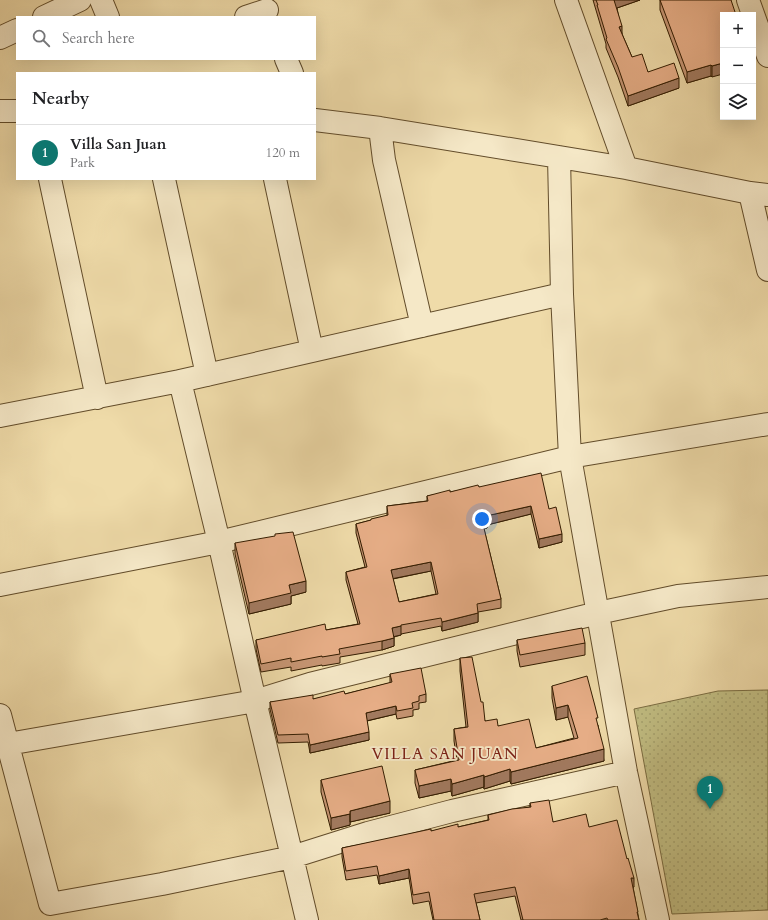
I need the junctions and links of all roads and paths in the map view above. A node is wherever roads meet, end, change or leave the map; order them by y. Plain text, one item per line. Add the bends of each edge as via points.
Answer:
1 (80, 0) edge
2 (102, 0) edge
3 (566, 0) edge
4 (748, 0) edge
5 (267, 9) edge
6 (46, 16) edge
7 (108, 16) edge
8 (249, 16) edge
9 (16, 30) edge
10 (0, 38) edge
11 (768, 56) edge
12 (286, 60) edge
13 (292, 72) edge
14 (0, 111) edge
15 (16, 111) edge
16 (316, 120) edge
17 (380, 128) junction
18 (559, 157) junction
19 (626, 168) junction
20 (50, 180) edge
21 (164, 180) edge
22 (275, 180) edge
23 (759, 194) edge
24 (768, 270) edge
25 (562, 294) junction
26 (422, 326) junction
27 (312, 352) junction
28 (207, 375) junction
29 (180, 381) junction
30 (97, 398) junction
31 (0, 416) edge
32 (768, 424) edge
33 (570, 457) junction
34 (219, 542) junction
35 (0, 586) edge
36 (768, 587) edge
37 (598, 613) junction
38 (255, 701) junction
39 (0, 715) edge
40 (8, 744) junction
41 (626, 772) junction
42 (292, 857) junction
43 (307, 920) edge
44 (658, 920) edge

1 - 6 street
2 - 7 street
3 - 19 street
4 - 11 street
5 - 8 street
9 - 10 street
12 - 13 street
14 - 15 street
16 - 17 street
17 - 18 street
17 - 26 street via 384,160
18 - 19 street
18 - 25 street
19 - 23 street
20 - 30 street
21 - 28 street
22 - 27 street
23 - 24 street
25 - 26 street
25 - 33 street
26 - 27 street
27 - 28 street
28 - 29 street
29 - 30 street
29 - 34 street
30 - 31 street
32 - 33 street
33 - 34 street
33 - 37 street
34 - 35 street
34 - 38 street
36 - 37 street via 678,596
37 - 38 street via 310,684
37 - 41 street
38 - 40 street
38 - 42 street
39 - 40 street
40 - 42 street via 50,904
41 - 42 street via 444,813
41 - 44 street
42 - 43 street

